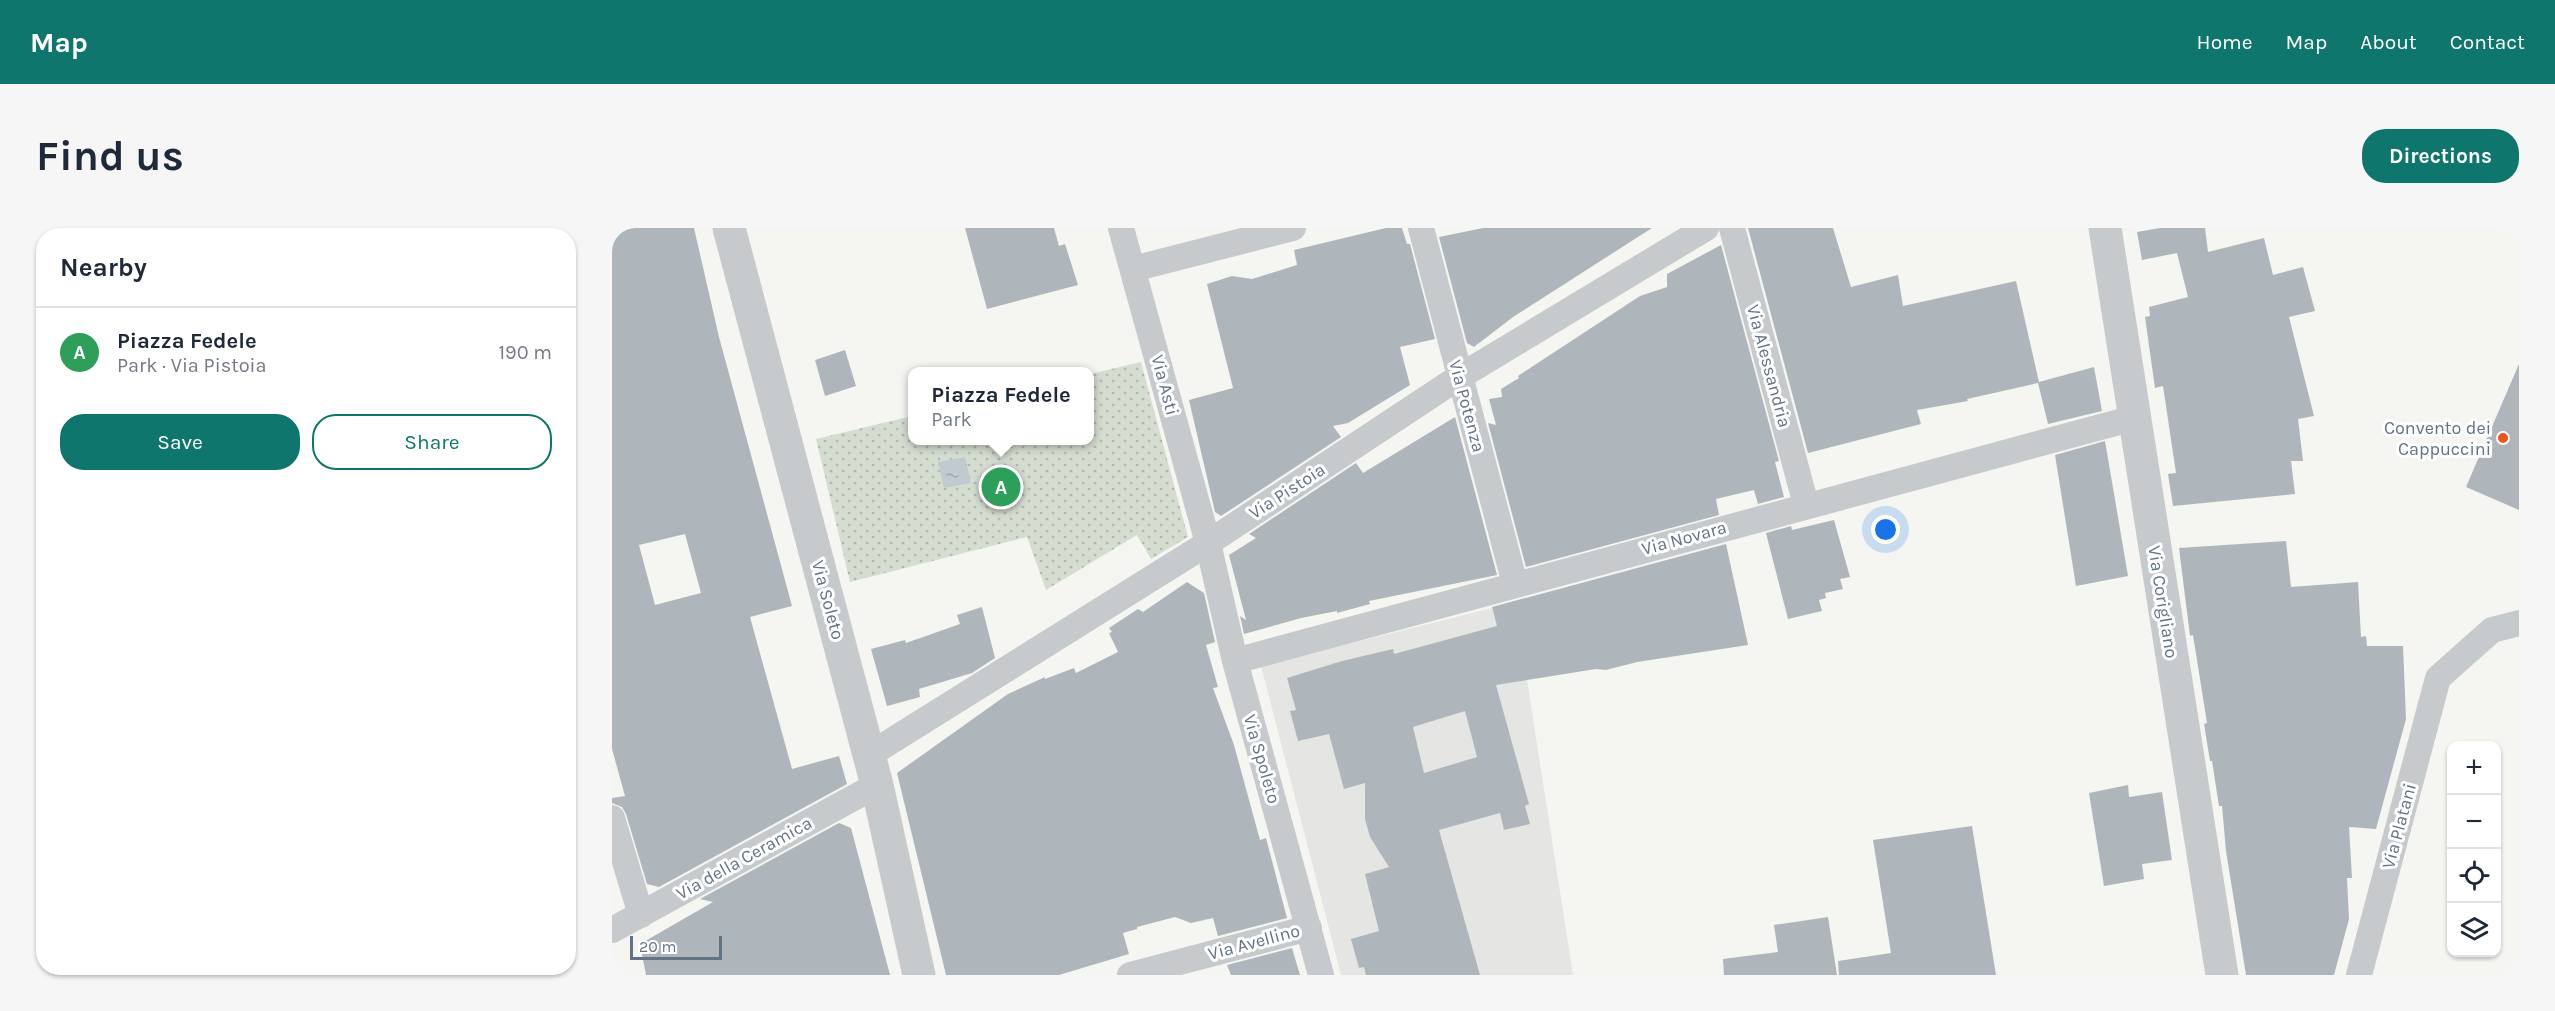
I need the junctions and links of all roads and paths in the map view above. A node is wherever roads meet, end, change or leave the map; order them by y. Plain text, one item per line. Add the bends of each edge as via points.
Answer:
1 (729, 228) edge
2 (1122, 228) edge
3 (1293, 228) edge
4 (1421, 228) edge
5 (1706, 228) edge
6 (1732, 228) edge
7 (2105, 228) edge
8 (1133, 269) junction
9 (1459, 377) junction
10 (2134, 418) junction
11 (1806, 505) junction
12 (1208, 543) junction
13 (1515, 584) junction
14 (2519, 623) edge
15 (1235, 661) junction
16 (873, 770) junction
17 (612, 818) edge
18 (641, 915) junction
19 (1309, 928) junction
20 (612, 930) edge
21 (919, 975) edge
22 (1130, 975) edge
23 (1321, 975) edge
24 (2222, 975) edge
25 (2359, 975) edge

1 - 16 street, Via Soleto
2 - 8 street, Via Asti
3 - 8 street
4 - 9 street, Via Potenza
5 - 9 street, Via Pistoia
6 - 11 street, Via Alessandria
7 - 10 street, Via Corigliano
8 - 12 street, Via Asti
9 - 12 street, Via Pistoia
9 - 13 street, Via Potenza
10 - 11 street, Via Novara
10 - 24 street, Via Corigliano
11 - 13 street, Via Novara
12 - 15 street, Via Spoleto
12 - 16 street, Via Pistoia
13 - 15 street, Via Novara
14 - 25 street, Via Platani via 2492,630 2439,678
15 - 19 street, Via Spoleto
16 - 18 street, Via della Ceramica
16 - 21 street, Via Soleto
17 - 18 street
18 - 20 street, Via della Ceramica
19 - 22 street, Via Avellino
19 - 23 street, Via Spoleto

